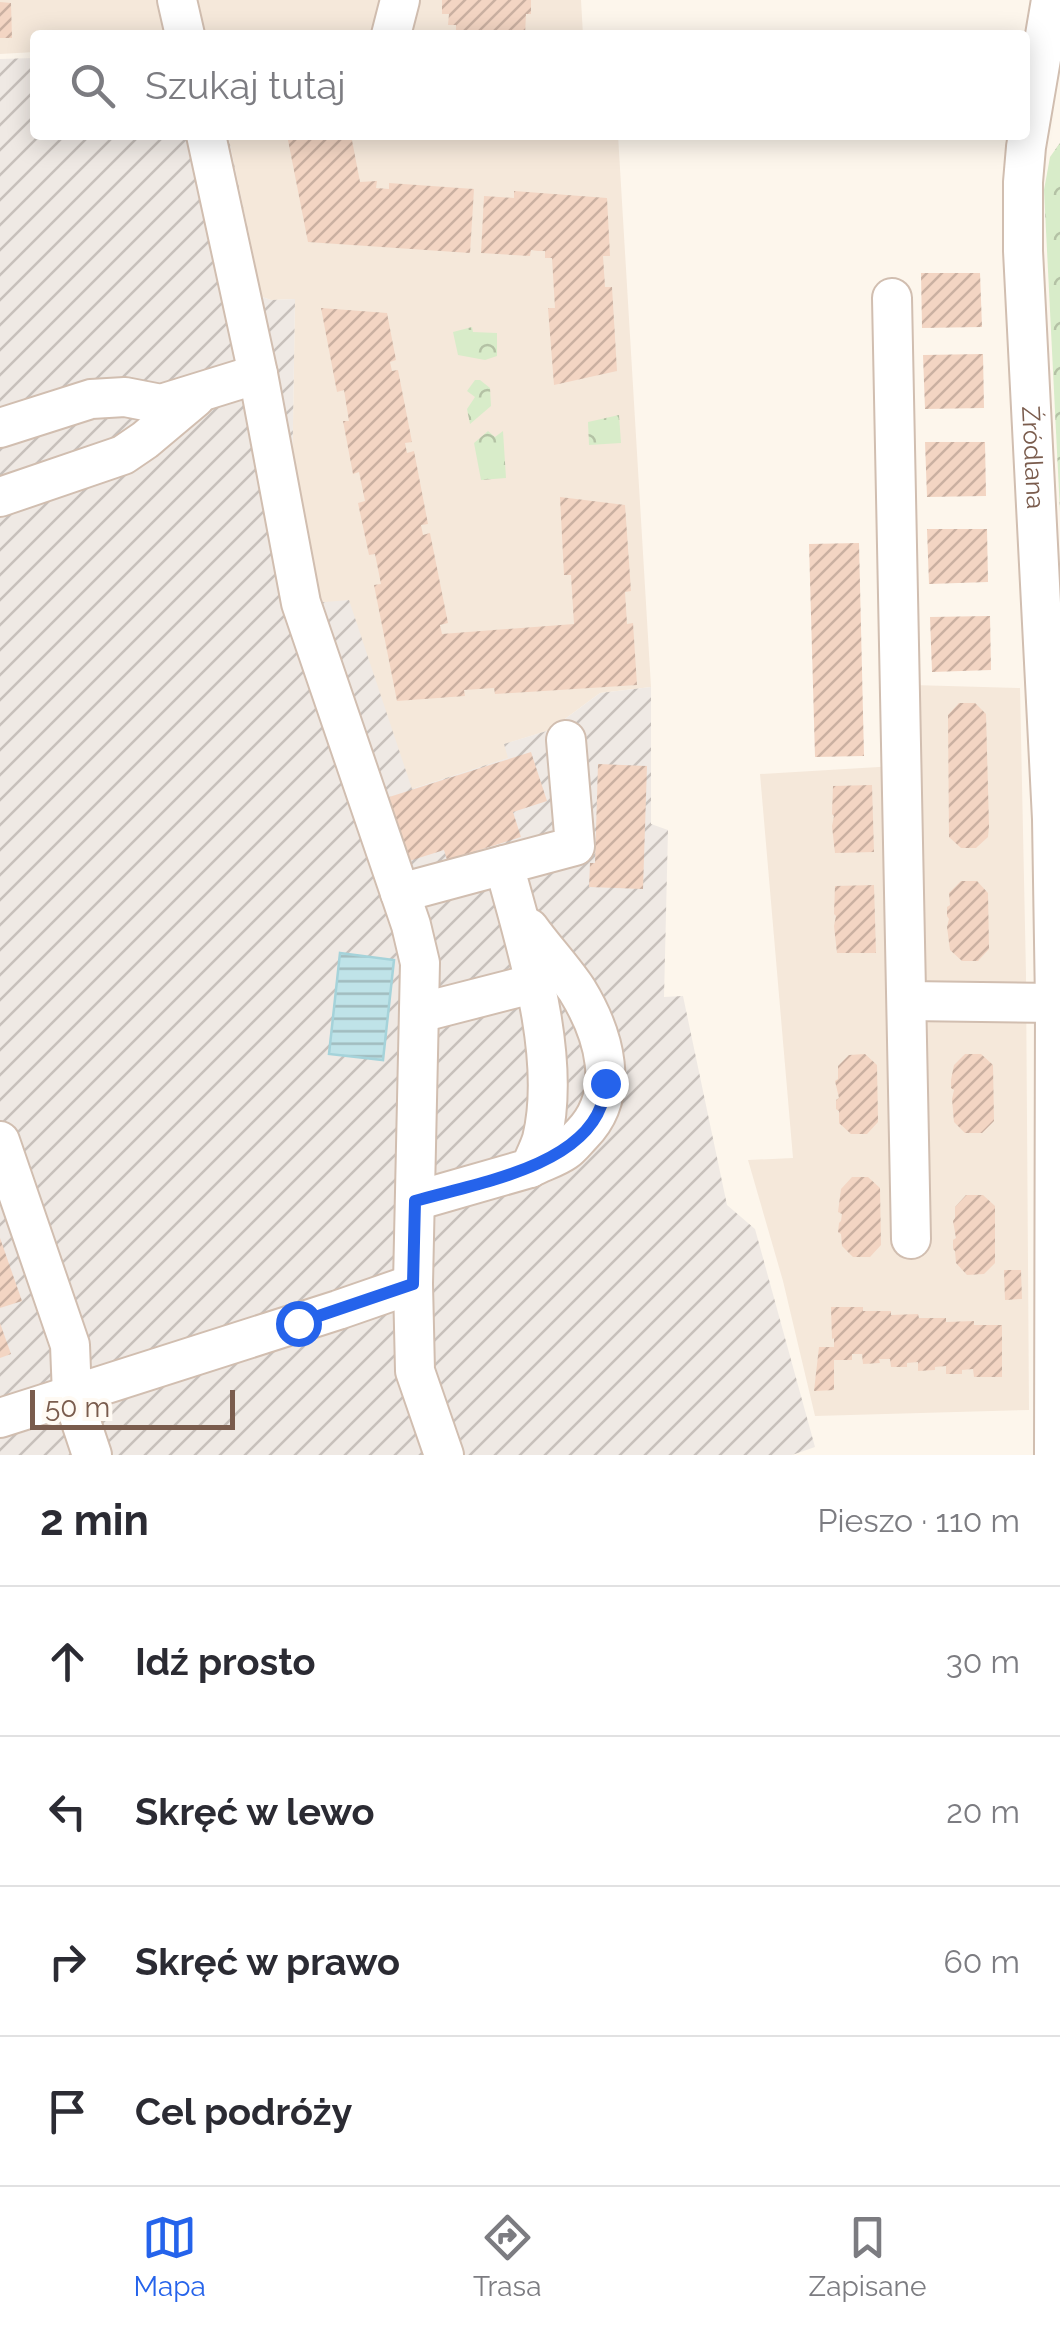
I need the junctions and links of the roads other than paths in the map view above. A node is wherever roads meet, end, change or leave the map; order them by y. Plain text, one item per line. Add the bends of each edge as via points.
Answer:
1 (177, 0) edge
2 (400, 0) edge
3 (1051, 0) edge
4 (183, 30) edge
5 (392, 30) edge
6 (1030, 121) edge
7 (207, 140) edge
8 (1027, 140) edge
9 (892, 298) dead end
10 (258, 374) junction
11 (203, 391) junction
12 (0, 428) edge
13 (0, 497) edge
14 (566, 740) dead end
15 (504, 866) junction
16 (400, 893) junction
17 (518, 914) junction
18 (536, 984) junction
19 (908, 1001) junction
20 (1055, 1003) junction
21 (419, 1013) junction
22 (0, 1141) edge
23 (530, 1168) junction
24 (415, 1201) junction
25 (911, 1239) dead end
26 (413, 1284) junction
27 (72, 1395) junction
28 (0, 1418) edge
29 (92, 1455) edge
30 (444, 1455) edge
31 (1054, 1455) edge

1 - 4 street
2 - 5 street
3 - 6 street, Źródlana
7 - 10 street
8 - 20 street, Źródlana via 1023,251 1050,747
9 - 19 street
10 - 11 street
10 - 16 street via 301,603
11 - 12 street via 161,404 90,399
11 - 13 street via 123,455
14 - 15 street via 575,846
15 - 16 street
15 - 17 street
16 - 21 street via 420,963
17 - 18 street
17 - 23 street via 576,988 605,1059 602,1105 590,1126 566,1150
18 - 21 street
18 - 23 street via 546,1116
19 - 20 street
19 - 25 street
20 - 31 street, Źródlana
21 - 24 street
22 - 27 street via 70,1346
23 - 24 street
24 - 26 street
26 - 27 street
26 - 30 street via 415,1371
27 - 28 street
27 - 29 street

